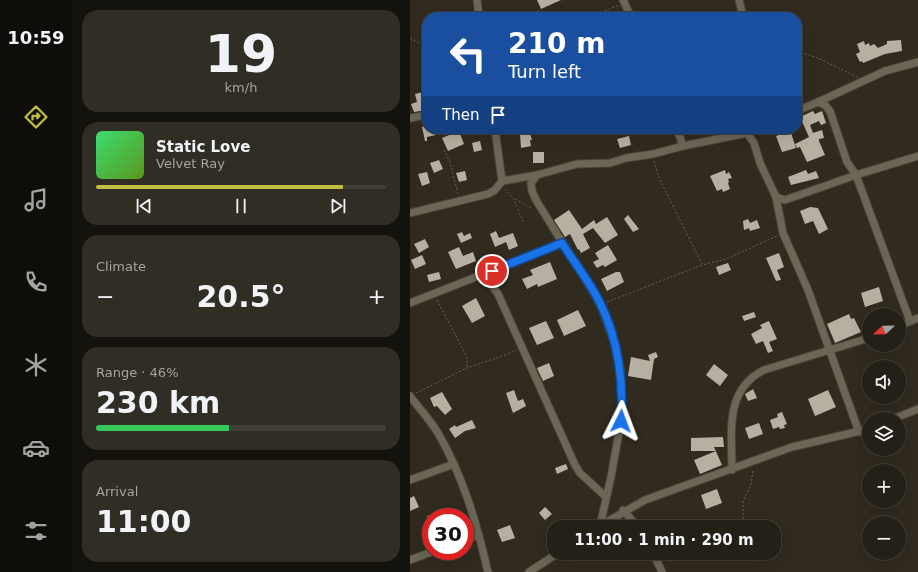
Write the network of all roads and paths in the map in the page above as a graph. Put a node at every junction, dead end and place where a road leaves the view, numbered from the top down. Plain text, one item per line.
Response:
1 (477, 0) edge
2 (739, 0) edge
3 (623, 1) edge
4 (479, 12) edge
5 (600, 12) edge
6 (628, 12) edge
7 (742, 12) edge
8 (410, 38) edge
9 (422, 44) edge
10 (802, 53) edge
11 (918, 62) edge
12 (866, 80) junction
13 (818, 102) junction
14 (802, 109) edge
15 (422, 116) edge
16 (410, 118) edge
17 (496, 134) edge
18 (679, 134) edge
19 (742, 134) edge
20 (748, 134) edge
21 (683, 146) junction
22 (444, 150) dead end
23 (653, 154) junction
24 (918, 156) edge
25 (537, 175) junction
26 (856, 175) junction
27 (501, 183) junction
28 (776, 197) junction
29 (513, 198) junction
30 (460, 201) junction
31 (543, 211) junction
32 (410, 213) edge
33 (523, 221) dead end
34 (783, 232) junction
35 (562, 243) junction
36 (702, 265) junction
37 (479, 276) junction
38 (434, 293) junction
39 (410, 303) edge
40 (601, 305) junction
41 (918, 318) edge
42 (910, 321) junction
43 (906, 323) edge
44 (862, 340) edge
45 (522, 346) junction
46 (831, 349) junction
47 (467, 368) junction
48 (410, 396) edge
49 (918, 408) edge
50 (906, 414) edge
51 (862, 431) edge
52 (859, 432) junction
53 (753, 462) junction
54 (454, 464) junction
55 (732, 470) junction
56 (410, 480) edge
57 (606, 497) junction
58 (624, 510) junction
59 (600, 520) edge
60 (608, 520) edge
61 (632, 520) edge
62 (743, 520) edge
63 (479, 534) junction
64 (474, 536) edge
65 (422, 556) edge
66 (410, 560) edge
67 (547, 560) edge
68 (656, 560) edge
69 (488, 572) edge
70 (529, 572) edge
71 (662, 572) edge

1 - 4 street
2 - 7 street
3 - 5 path
3 - 6 street
8 - 9 path
10 - 12 path
11 - 12 street
12 - 13 street
13 - 14 street
13 - 26 street
15 - 16 street
17 - 27 street
18 - 21 street
19 - 21 street
20 - 28 street
21 - 23 street
22 - 30 path
23 - 25 street
23 - 36 path
24 - 26 street
25 - 27 street
25 - 31 street
26 - 28 street
26 - 42 street
27 - 29 path
27 - 30 street
28 - 34 street
29 - 31 path
29 - 33 path
30 - 32 street
31 - 35 street
34 - 36 path
34 - 46 street
35 - 37 street
35 - 40 street
36 - 40 path
37 - 38 street
37 - 45 street
38 - 39 street
38 - 47 path
40 - 57 street
41 - 42 street
42 - 43 street
44 - 46 street
45 - 47 path
45 - 57 street
46 - 52 street
46 - 55 street
47 - 48 path
48 - 54 street
49 - 50 street
51 - 52 street
52 - 53 street
53 - 55 street
53 - 62 path
54 - 56 street
54 - 63 street
55 - 58 street
57 - 59 street
58 - 60 street
58 - 61 street
63 - 64 street
63 - 69 street
65 - 66 street
67 - 70 street
68 - 71 street

